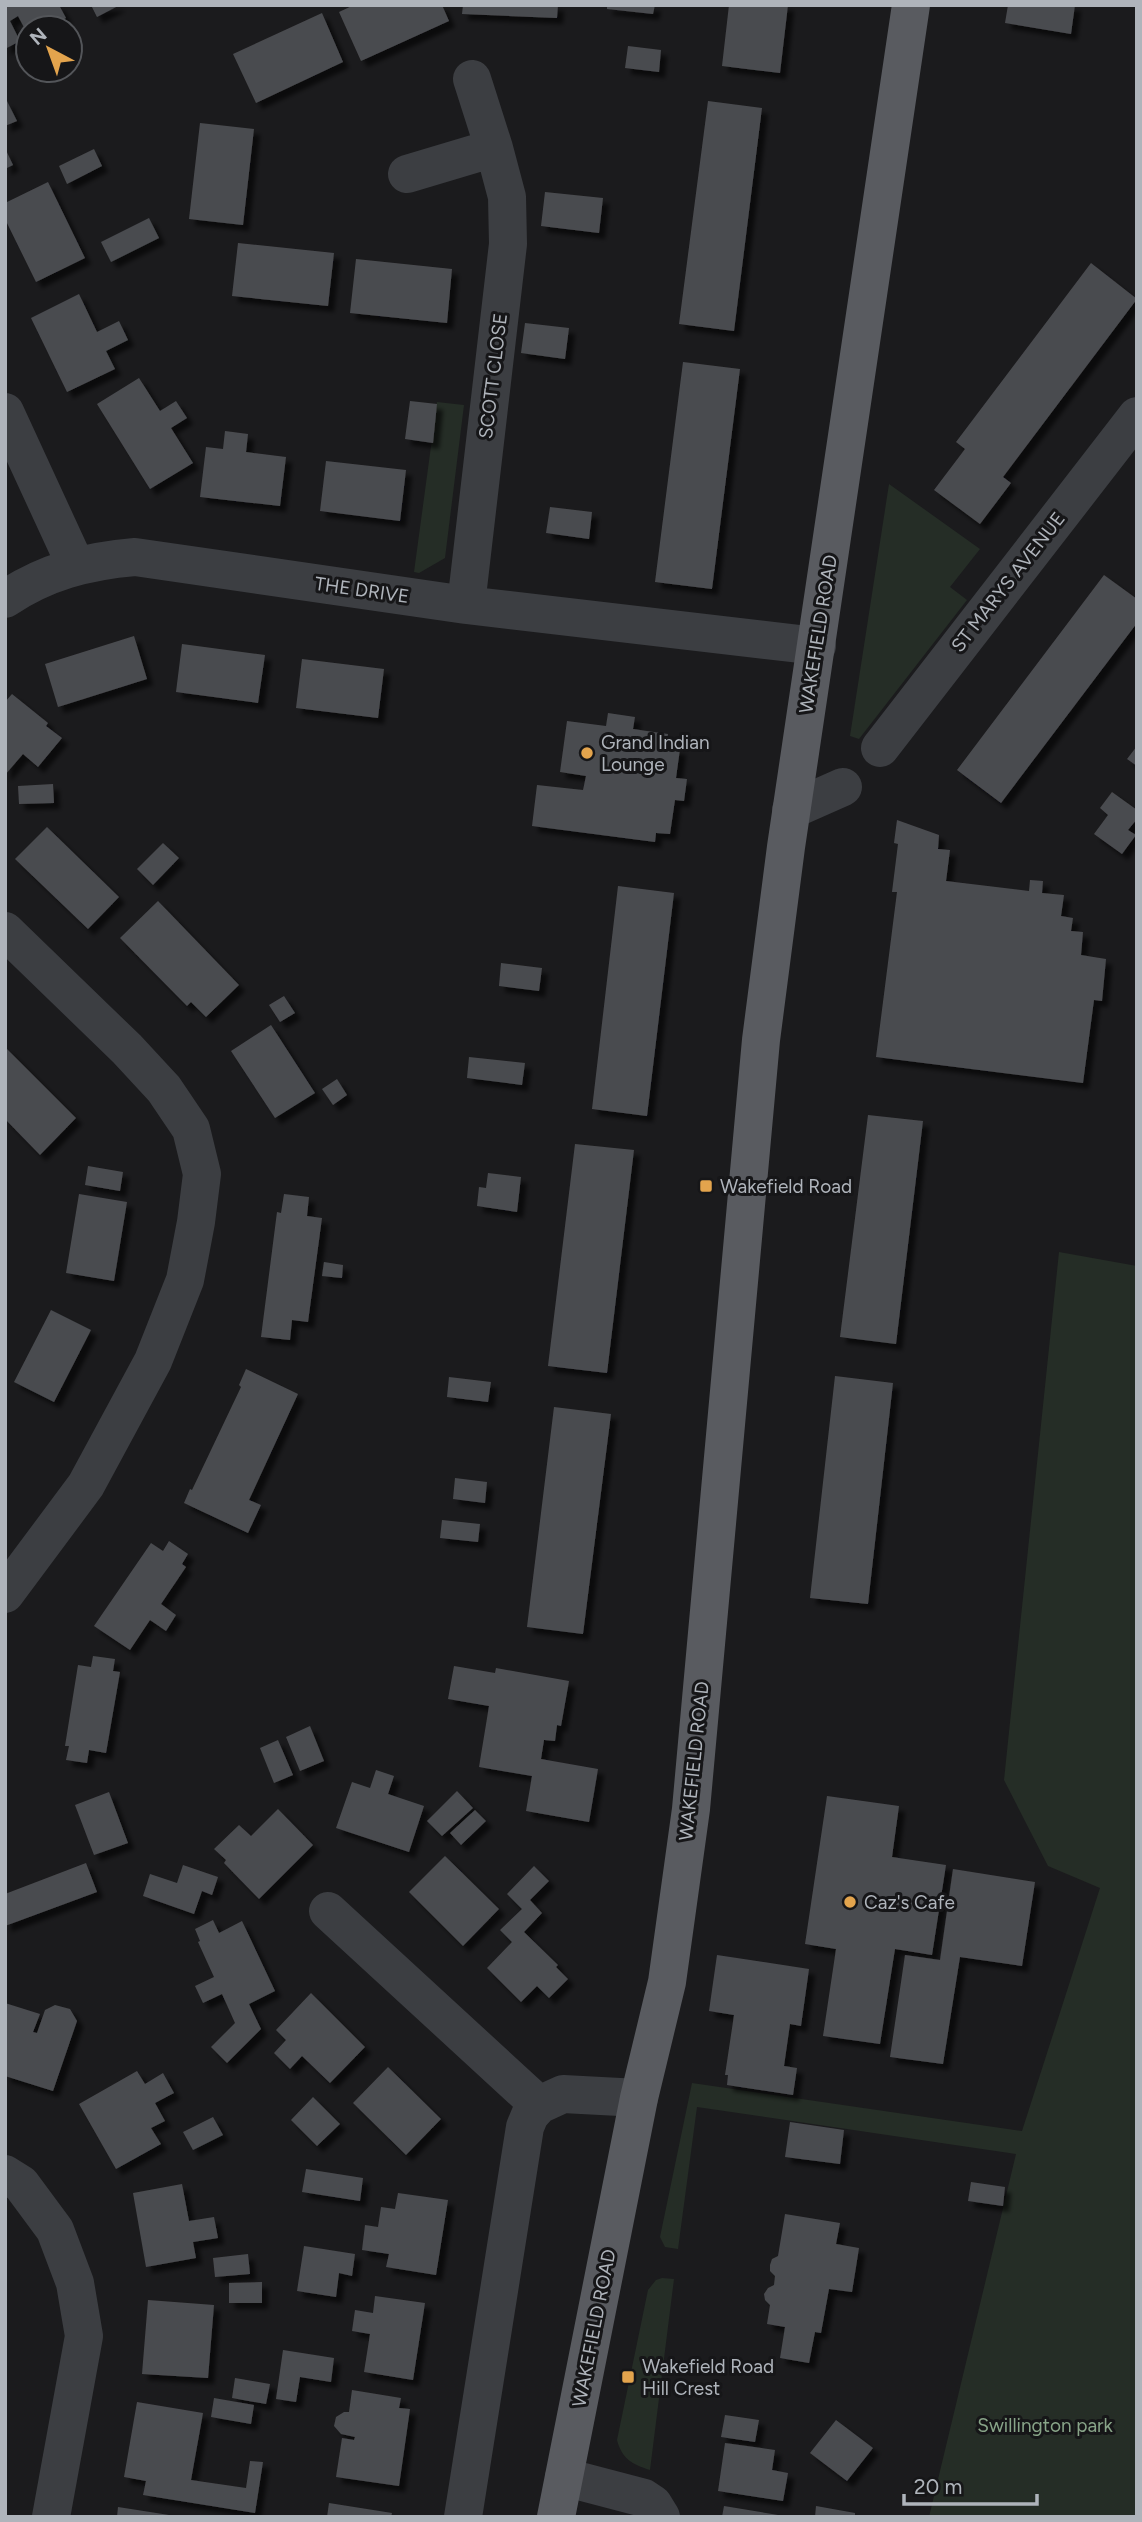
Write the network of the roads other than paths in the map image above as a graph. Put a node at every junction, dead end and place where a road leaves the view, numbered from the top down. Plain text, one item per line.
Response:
1 (911, 5) edge
2 (472, 79) dead end
3 (494, 148) junction
4 (407, 174) dead end
5 (5, 412) edge
6 (1137, 416) edge
7 (76, 566) junction
8 (5, 599) edge
9 (466, 605) junction
10 (817, 646) junction
11 (880, 748) dead end
12 (843, 787) dead end
13 (791, 810) junction
14 (5, 931) edge
15 (5, 1594) edge
16 (328, 1911) dead end
17 (639, 2098) junction
18 (539, 2105) junction
19 (5, 2174) edge
20 (564, 2477) junction
21 (51, 2517) edge
22 (463, 2517) edge
23 (556, 2517) edge
24 (661, 2517) edge

1 - 10 main road, WAKEFIELD ROAD
2 - 3 street, SCOTT CLOSE
3 - 4 street
3 - 9 street, SCOTT CLOSE
5 - 7 street
6 - 11 street, ST MARYS AVENUE
7 - 8 street, THE DRIVE
7 - 9 street, THE DRIVE
9 - 10 street, THE DRIVE
10 - 13 main road, WAKEFIELD ROAD
12 - 13 street
13 - 17 main road, WAKEFIELD ROAD
14 - 15 street
16 - 18 street
17 - 18 street
17 - 20 main road, WAKEFIELD ROAD
18 - 22 street
19 - 21 street
20 - 23 main road, WAKEFIELD ROAD
20 - 24 street

